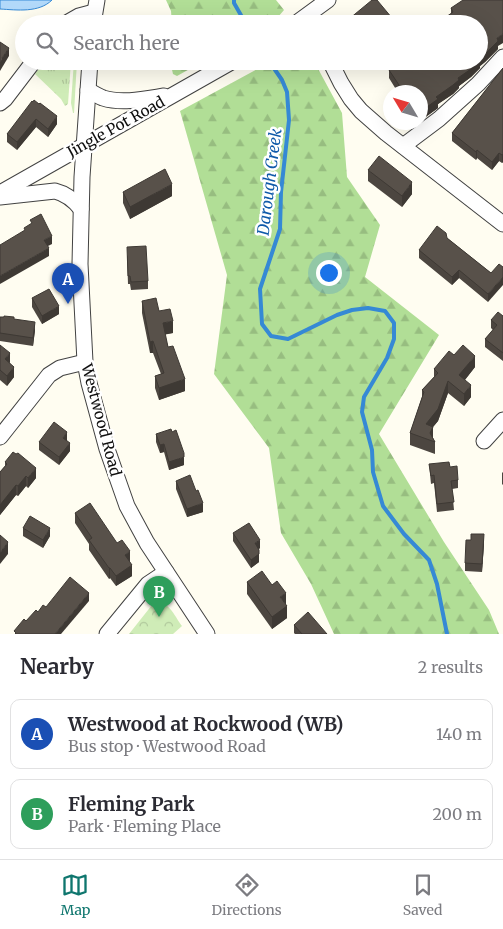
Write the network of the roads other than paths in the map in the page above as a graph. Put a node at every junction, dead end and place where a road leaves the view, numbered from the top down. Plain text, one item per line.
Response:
1 (328, 0) edge
2 (95, 12) edge
3 (82, 15) edge
4 (315, 15) edge
5 (503, 57) edge
6 (27, 70) edge
7 (89, 70) edge
8 (217, 70) edge
9 (334, 70) edge
10 (88, 90) junction
11 (171, 96) junction
12 (0, 103) edge
13 (85, 145) junction
14 (403, 146) junction
15 (0, 193) edge
16 (0, 197) edge
17 (81, 210) junction
18 (503, 224) edge
19 (85, 362) junction
20 (503, 420) edge
21 (0, 436) edge
22 (484, 442) dead end
23 (166, 572) junction
24 (107, 634) edge
25 (207, 634) edge

1 - 4 street
2 - 3 street
5 - 14 street
6 - 12 street
7 - 10 street, Westwood Road
8 - 11 street, Jingle Pot Road
9 - 14 street
10 - 11 street
10 - 13 street, Westwood Road
11 - 13 street, Jingle Pot Road
13 - 15 street, Jingle Pot Road
13 - 17 street, Westwood Road
14 - 18 street
16 - 17 street
17 - 19 street, Westwood Road
19 - 21 street
19 - 23 street, Westwood Road
20 - 22 street
23 - 24 street
23 - 25 street, Westwood Road

